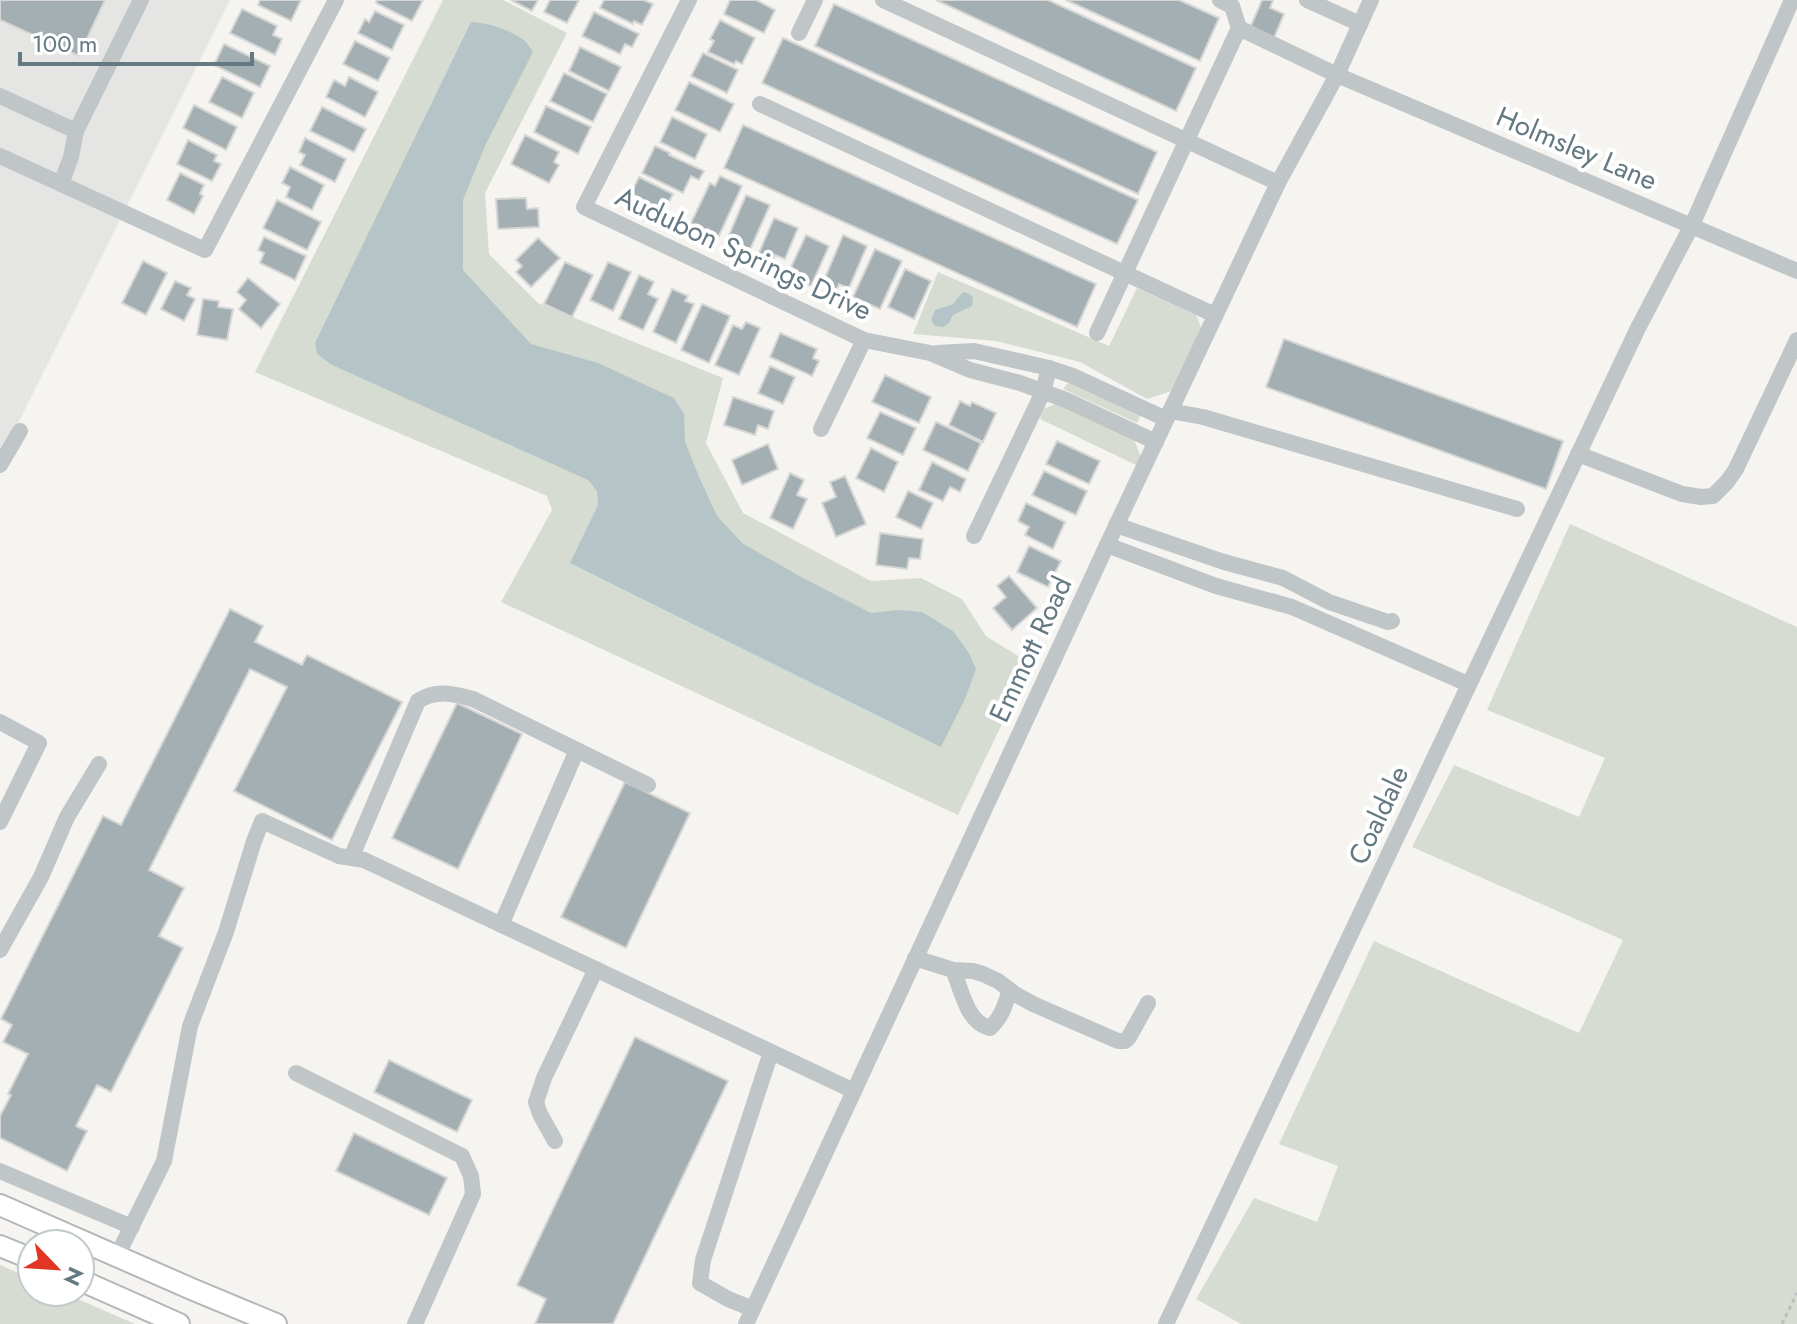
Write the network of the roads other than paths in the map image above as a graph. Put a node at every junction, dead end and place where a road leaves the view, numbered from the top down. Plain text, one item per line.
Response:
1 (141, 0) edge
2 (336, 0) edge
3 (689, 0) edge
4 (815, 0) edge
5 (883, 0) edge
6 (1220, 0) edge
7 (1307, 0) edge
8 (1371, 0) edge
9 (1792, 0) edge
10 (1360, 24) junction
11 (1239, 28) junction
12 (799, 33) dead end
13 (1337, 75) junction
14 (0, 96) edge
15 (760, 104) dead end
16 (76, 131) junction
17 (1187, 141) junction
18 (0, 156) edge
19 (1278, 183) junction
20 (61, 184) junction
21 (1692, 225) junction
22 (1797, 271) edge
23 (1124, 273) junction
24 (1215, 315) junction
25 (1097, 333) dead end
26 (864, 340) junction
27 (1797, 340) edge
28 (930, 353) junction
29 (1049, 368) junction
30 (1043, 392) junction
31 (1168, 415) junction
32 (821, 429) dead end
33 (20, 431) dead end
34 (1156, 442) junction
35 (1578, 454) junction
36 (0, 465) edge
37 (1517, 509) dead end
38 (1116, 525) junction
39 (974, 536) dead end
40 (1107, 545) junction
41 (1392, 621) dead end
42 (1468, 684) junction
43 (0, 722) edge
44 (577, 750) junction
45 (99, 764) dead end
46 (648, 785) dead end
47 (0, 822) edge
48 (351, 858) junction
49 (501, 925) junction
50 (0, 950) edge
51 (915, 958) junction
52 (596, 969) junction
53 (953, 970) junction
54 (1010, 990) junction
55 (1148, 1003) dead end
56 (771, 1052) junction
57 (296, 1073) dead end
58 (854, 1091) junction
59 (555, 1141) dead end
60 (0, 1171) edge
61 (0, 1205) edge
62 (132, 1227) junction
63 (117, 1256) junction
64 (96, 1287) edge
65 (102, 1289) junction
66 (750, 1316) edge
67 (179, 1324) edge
68 (276, 1324) edge
69 (415, 1324) edge
70 (1166, 1324) edge

1 - 16 street
2 - 20 street
3 - 26 street, Audubon Springs Drive
4 - 12 street
5 - 17 street
6 - 11 street
7 - 10 street
8 - 10 street, Emmott Road
9 - 21 street, Coaldale
10 - 13 street, Emmott Road
11 - 13 street, Holmsley Lane
11 - 17 street
13 - 19 street, Emmott Road
13 - 21 street, Holmsley Lane
14 - 16 street
15 - 23 street
16 - 20 street
17 - 19 street
17 - 23 street
18 - 20 street
19 - 24 street, Emmott Road
21 - 22 street, Holmsley Lane
21 - 35 street, Coaldale
23 - 24 street
23 - 25 street
24 - 31 street, Emmott Road
26 - 28 street, Audubon Springs Drive
26 - 32 street
27 - 35 street
28 - 29 street, Audubon Springs Drive
28 - 30 street, Audubon Springs Drive
29 - 30 street
29 - 31 street, Audubon Springs Drive
30 - 34 street, Audubon Springs Drive
30 - 39 street
31 - 34 street, Emmott Road
31 - 37 street, Audubon Springs Drive
33 - 36 street
34 - 38 street, Emmott Road
35 - 42 street, Coaldale
38 - 40 street, Emmott Road
38 - 41 street
40 - 42 street
40 - 51 street, Emmott Road
42 - 70 street, Coaldale
43 - 47 street
44 - 46 street
44 - 48 street
44 - 49 street
45 - 50 street
48 - 49 street
48 - 62 street
49 - 52 street
51 - 53 street
51 - 58 street, Emmott Road
52 - 56 street
52 - 59 street
53 - 54 street
53 - 54 street
54 - 55 street
56 - 58 street
56 - 66 street
57 - 69 street
58 - 66 street, Emmott Road
60 - 62 street
61 - 63 main road
62 - 63 street
63 - 65 main road
63 - 68 main road
64 - 65 main road
65 - 67 main road

